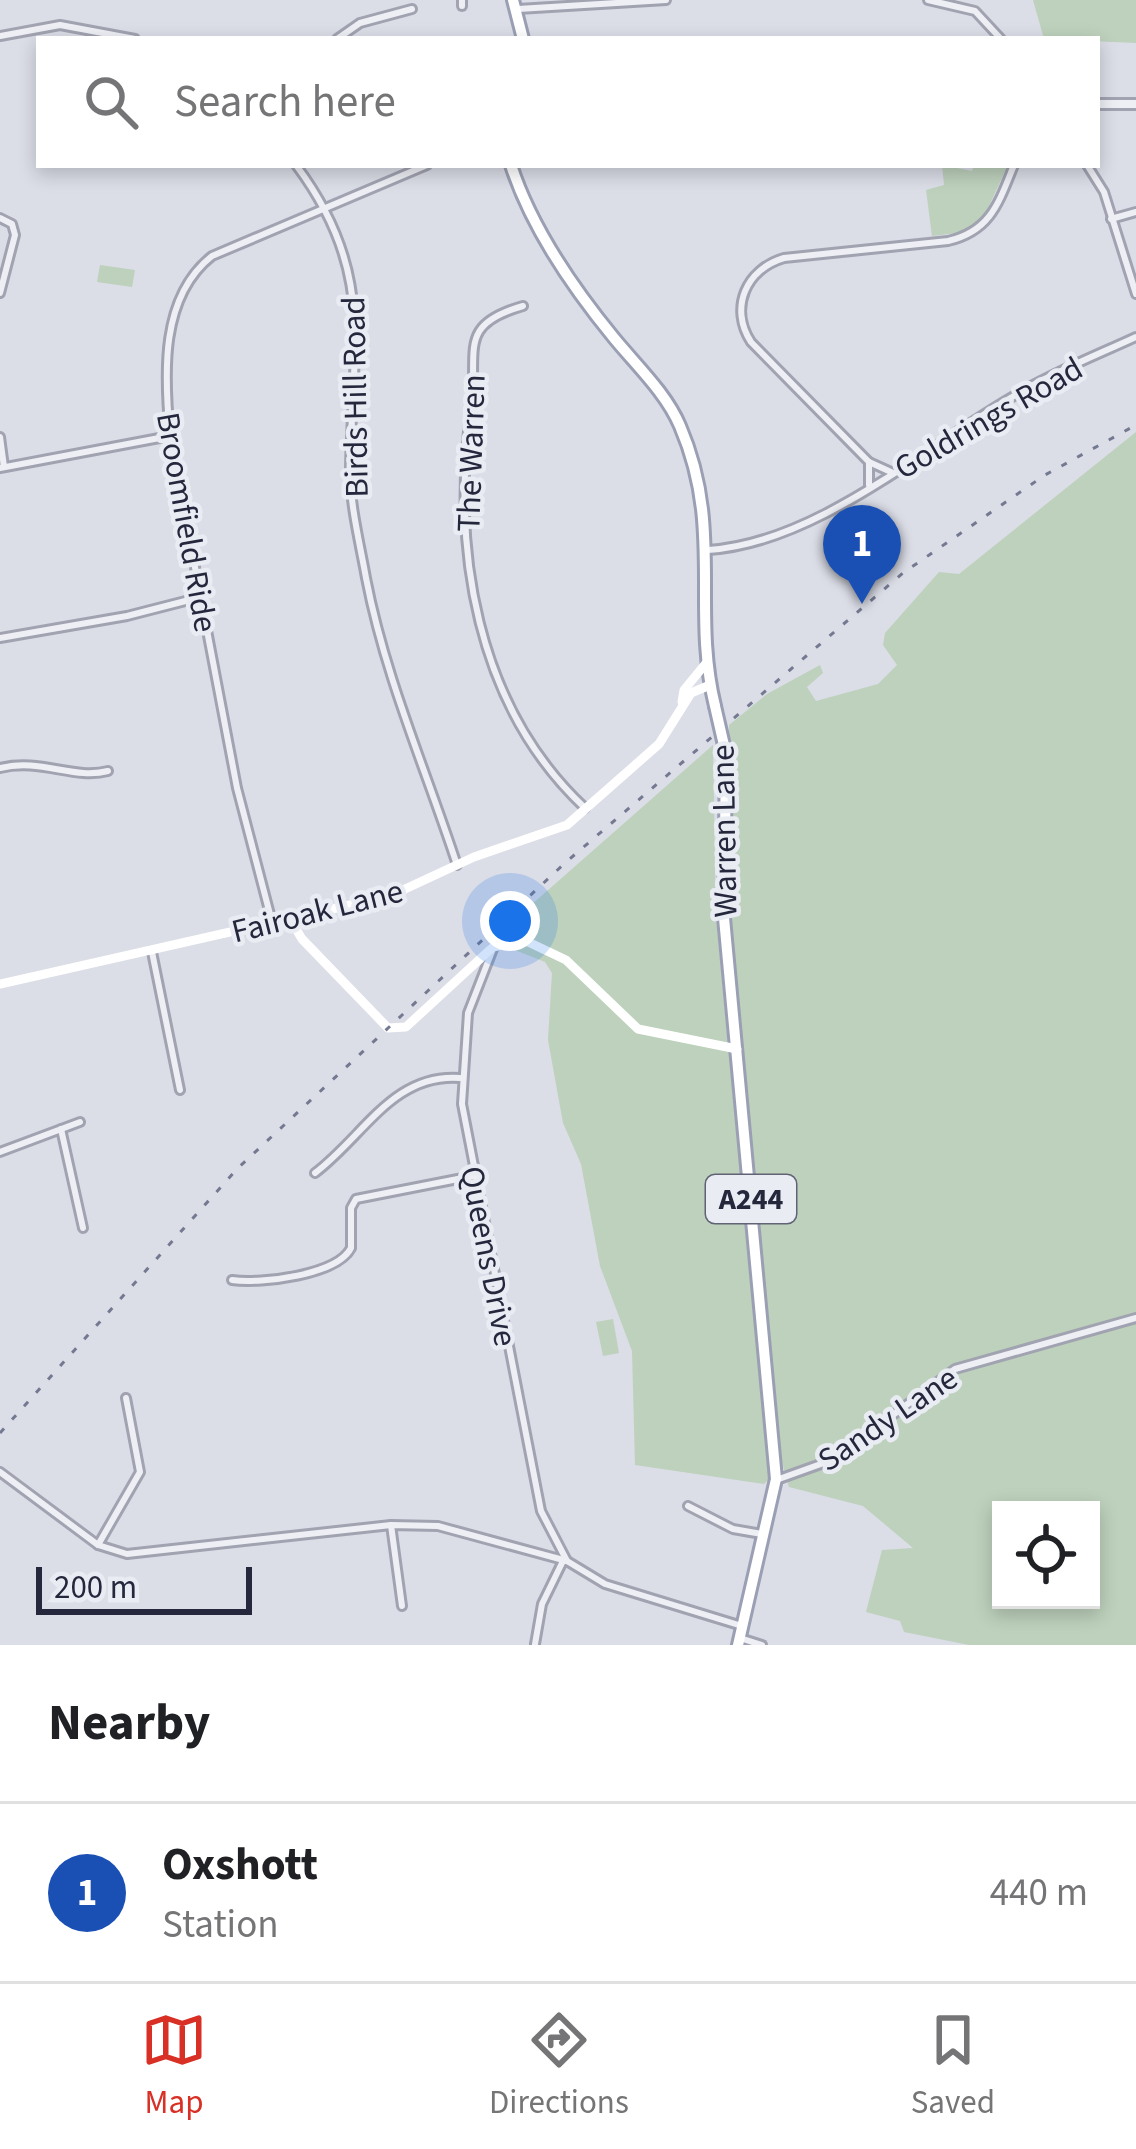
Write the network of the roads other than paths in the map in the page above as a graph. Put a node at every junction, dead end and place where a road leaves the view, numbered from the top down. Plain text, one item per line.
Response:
1 (666, 0) edge
2 (928, 0) edge
3 (516, 5) edge
4 (412, 9) dead end
5 (0, 36) edge
6 (119, 36) edge
7 (342, 36) edge
8 (522, 36) edge
9 (998, 36) edge
10 (1100, 104) edge
11 (1136, 104) edge
12 (298, 168) edge
13 (420, 168) edge
14 (513, 168) edge
15 (1013, 168) edge
16 (1089, 168) edge
17 (328, 206) junction
18 (1136, 212) edge
19 (0, 218) edge
20 (1112, 219) junction
21 (0, 293) edge
22 (1136, 294) edge
23 (523, 306) dead end
24 (1136, 338) edge
25 (170, 436) junction
26 (0, 437) edge
27 (869, 462) junction
28 (2, 468) edge
29 (891, 472) junction
30 (869, 485) junction
31 (708, 550) junction
32 (201, 597) junction
33 (0, 638) edge
34 (708, 659) junction
35 (710, 686) junction
36 (681, 708) junction
37 (0, 768) edge
38 (108, 771) dead end
39 (588, 811) junction
40 (457, 865) junction
41 (290, 919) junction
42 (272, 922) junction
43 (493, 947) junction
44 (152, 948) junction
45 (0, 983) edge
46 (737, 1049) junction
47 (460, 1078) junction
48 (180, 1090) dead end
49 (80, 1122) dead end
50 (61, 1129) junction
51 (0, 1152) edge
52 (315, 1173) dead end
53 (474, 1176) junction
54 (82, 1228) dead end
55 (232, 1280) dead end
56 (1136, 1318) edge
57 (126, 1398) dead end
58 (0, 1472) edge
59 (776, 1479) junction
60 (688, 1506) dead end
61 (391, 1525) junction
62 (765, 1535) junction
63 (98, 1545) junction
64 (565, 1562) junction
65 (402, 1606) dead end
66 (740, 1636) edge
67 (535, 1644) edge
68 (762, 1645) edge

1 - 3 street
2 - 9 street
3 - 8 main road
4 - 7 street
5 - 6 street
10 - 11 street
12 - 17 street, Birds Hill Road
13 - 17 street, Broomfield Ride
14 - 31 main road, Warren Lane / A244
15 - 27 street
16 - 20 street
17 - 25 street, Broomfield Ride
17 - 40 street, Birds Hill Road
18 - 20 street
19 - 21 street
20 - 22 street
23 - 39 street, The Warren
24 - 29 street, Goldrings Road
25 - 28 street
25 - 32 street, Broomfield Ride
26 - 28 street
27 - 29 street
27 - 30 street
29 - 30 street, Goldrings Road
30 - 31 street, Goldrings Road
31 - 34 main road, Warren Lane / A244
32 - 33 street
32 - 42 street, Broomfield Ride
34 - 35 main road, Warren Lane / A244
34 - 36 main road
35 - 36 main road, Fairoak Lane
35 - 46 main road, Warren Lane / A244, bridge
36 - 39 main road, Fairoak Lane
37 - 38 street
39 - 40 main road, Fairoak Lane
40 - 41 main road, Fairoak Lane
41 - 42 main road, Fairoak Lane
41 - 43 main road
42 - 44 main road, Fairoak Lane
43 - 46 main road
43 - 47 street, Queens Drive
44 - 45 main road, Fairoak Lane
44 - 48 street
46 - 59 main road, Warren Lane / A244
47 - 52 street
47 - 53 street, Queens Drive
49 - 50 street
50 - 51 street
50 - 54 street
53 - 55 street
53 - 64 street, Queens Drive
56 - 59 street, Sandy Lane
57 - 63 street
58 - 63 street
59 - 62 main road, A244
60 - 62 street
61 - 63 street
61 - 64 street
61 - 65 street
62 - 66 main road, A244
64 - 66 street
64 - 67 street
66 - 68 street

